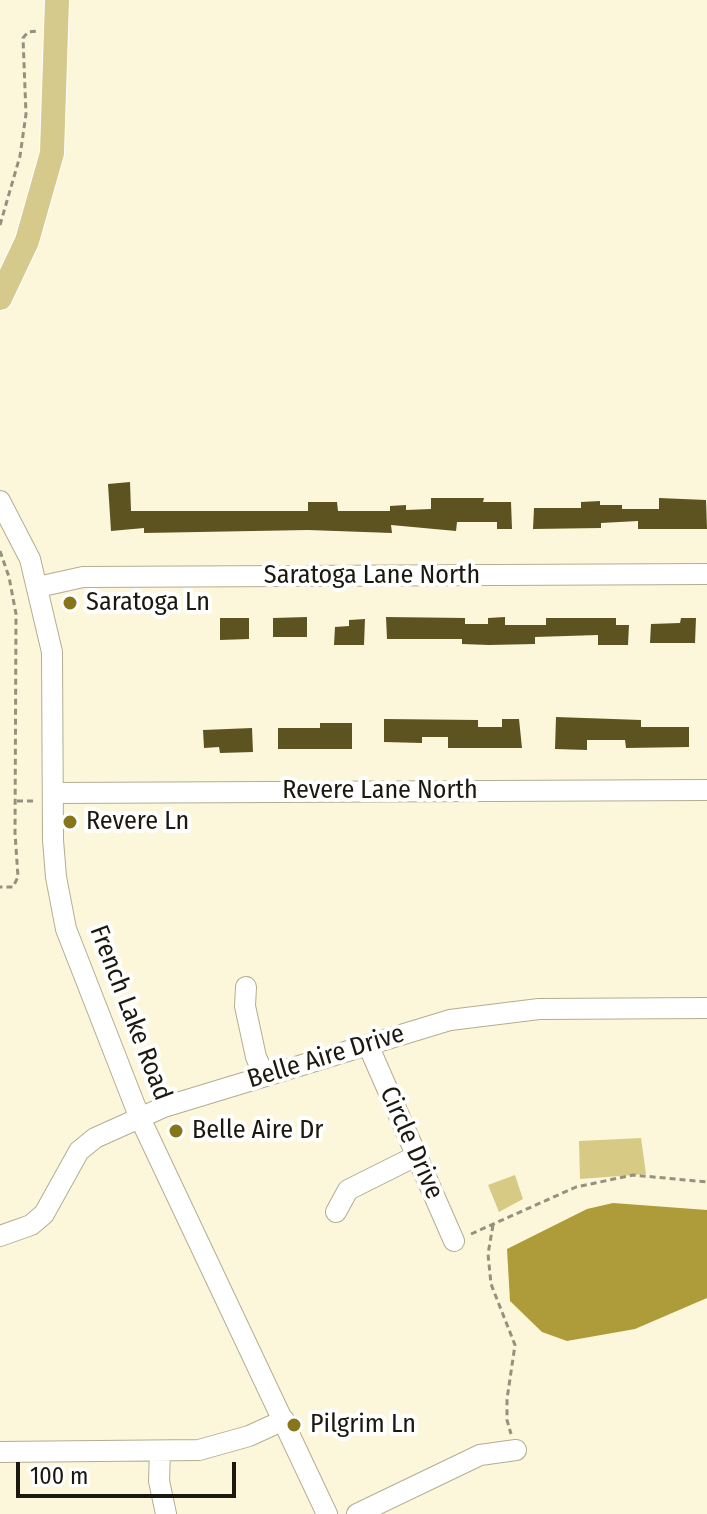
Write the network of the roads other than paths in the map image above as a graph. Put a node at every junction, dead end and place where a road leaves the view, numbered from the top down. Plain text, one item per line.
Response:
1 (57, 0) edge
2 (0, 298) edge
3 (0, 501) edge
4 (707, 574) edge
5 (38, 587) junction
6 (707, 790) edge
7 (54, 793) junction
8 (246, 987) dead end
9 (707, 1008) edge
10 (368, 1045) junction
11 (264, 1075) junction
12 (139, 1116) junction
13 (416, 1156) junction
14 (336, 1212) dead end
15 (0, 1236) edge
16 (454, 1241) road end
17 (284, 1420) junction
18 (516, 1450) road end
19 (160, 1451) junction
20 (0, 1452) edge
21 (166, 1514) edge
22 (327, 1514) edge
23 (357, 1514) edge

1 - 2 main road
3 - 5 street, French Lake Road
4 - 5 street, Saratoga Lane North
5 - 7 street, French Lake Road
6 - 7 street, Revere Lane North
7 - 12 street, French Lake Road
8 - 11 street
9 - 10 street, Belle Aire Drive
10 - 11 street, Belle Aire Drive
10 - 13 street, Circle Drive
11 - 12 street, Belle Aire Drive
12 - 15 street, Belle Aire Drive
12 - 17 street, French Lake Road
13 - 14 street
13 - 16 street, Circle Drive
17 - 19 street
17 - 22 street, French Lake Road
18 - 23 street
19 - 20 street
19 - 21 street

